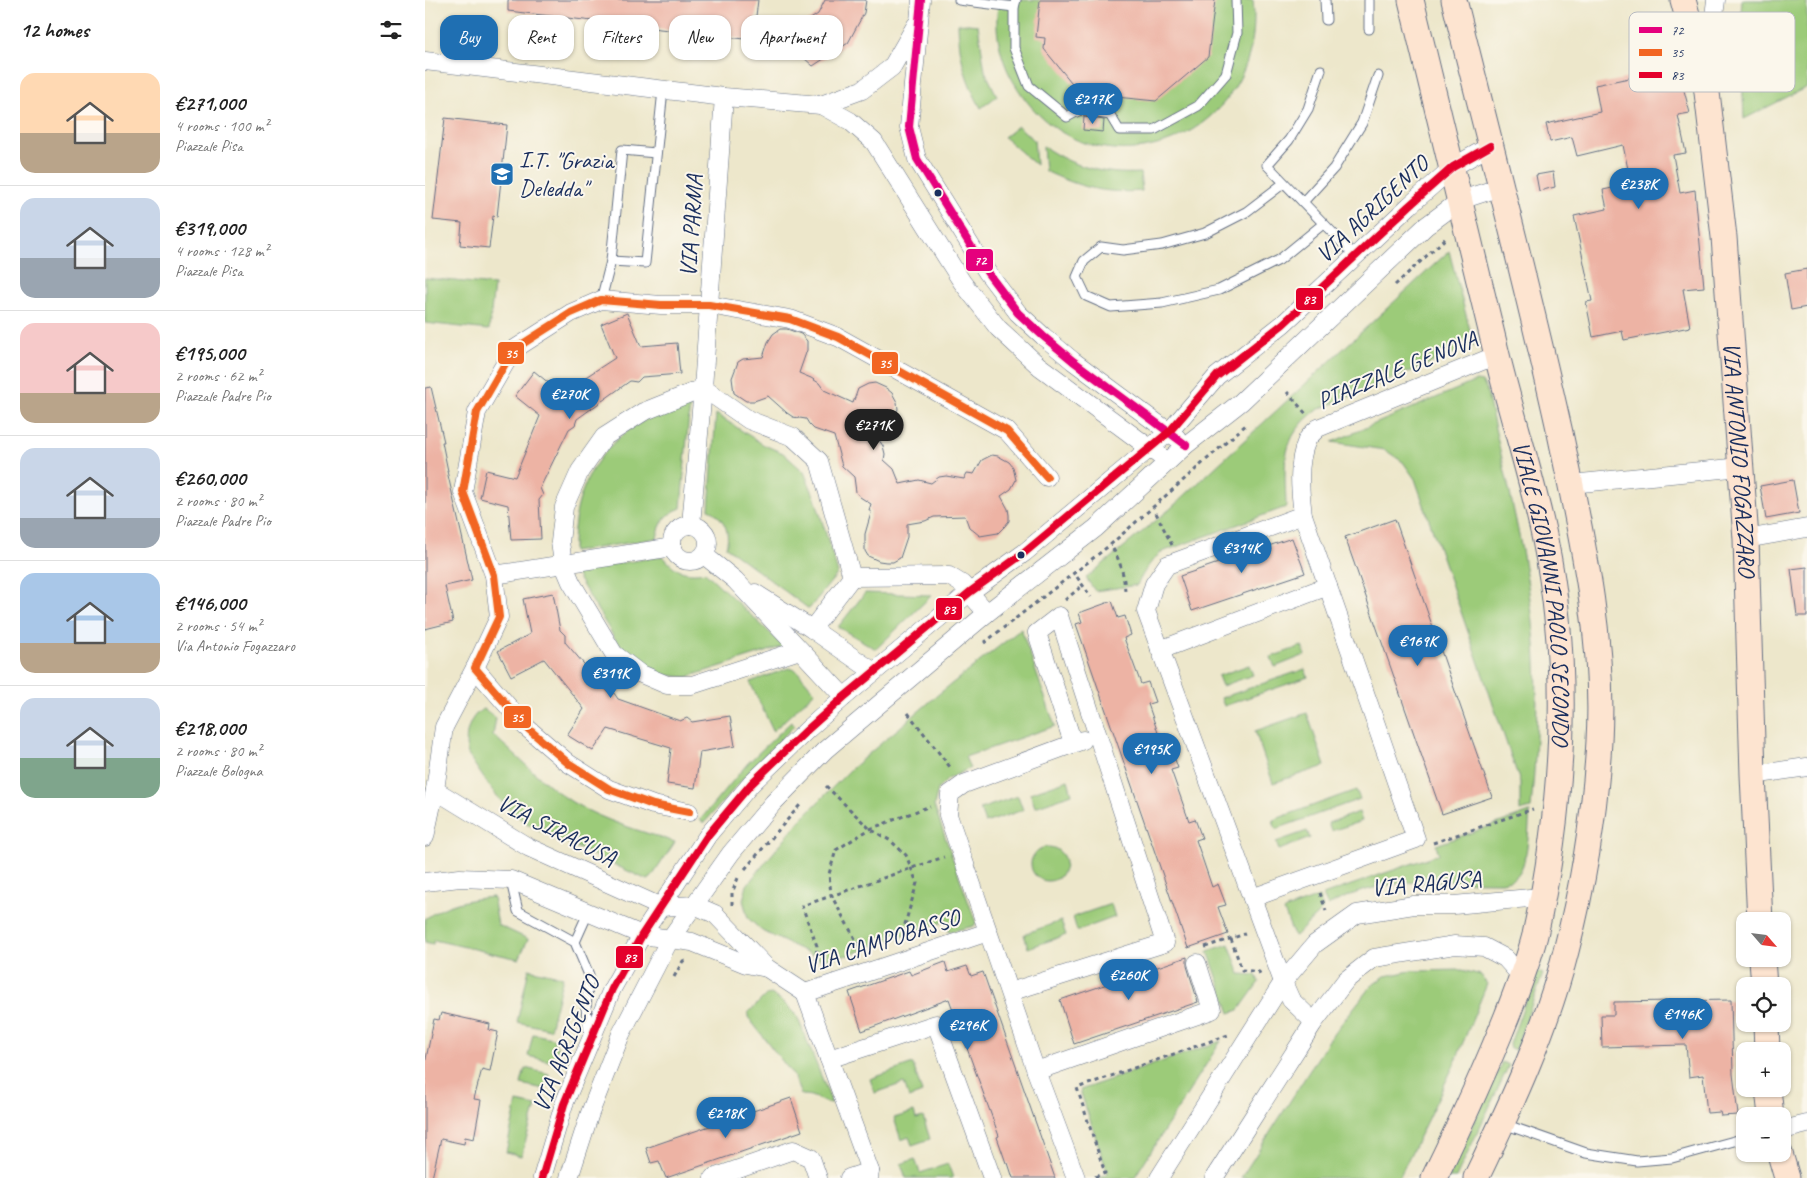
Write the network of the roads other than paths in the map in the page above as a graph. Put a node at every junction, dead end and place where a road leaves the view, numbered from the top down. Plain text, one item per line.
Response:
1 (921, 0) edge
2 (959, 0) edge
3 (1236, 0) edge
4 (1325, 0) edge
5 (1369, 0) edge
6 (1411, 0) edge
7 (1454, 0) edge
8 (1015, 3) edge
9 (918, 20) junction
10 (1325, 20) dead end
11 (1369, 29) dead end
12 (425, 61) edge
13 (1321, 70) dead end
14 (1378, 76) dead end
15 (663, 90) junction
16 (1707, 92) edge
17 (724, 97) junction
18 (821, 105) junction
19 (1490, 146) junction
20 (656, 153) junction
21 (1453, 167) junction
22 (1284, 182) junction
23 (1501, 187) junction
24 (1461, 200) junction
25 (1303, 202) junction
26 (1323, 224) junction
27 (1356, 257) junction
28 (611, 261) junction
29 (601, 300) junction
30 (709, 305) junction
31 (1497, 355) junction
32 (703, 388) junction
33 (1169, 432) junction
34 (1186, 445) junction
35 (1151, 448) junction
36 (1167, 462) junction
37 (1741, 467) junction
38 (1047, 477) dead end
39 (1571, 484) junction
40 (1303, 515) junction
41 (691, 525) junction
42 (1807, 528) edge
43 (1746, 539) junction
44 (673, 547) junction
45 (704, 555) junction
46 (563, 563) junction
47 (494, 575) junction
48 (852, 577) junction
49 (735, 580) junction
50 (1328, 586) junction
51 (970, 592) junction
52 (987, 613) junction
53 (812, 629) junction
54 (800, 650) junction
55 (1160, 650) junction
56 (475, 668) junction
57 (874, 672) junction
58 (844, 697) junction
59 (1097, 736) junction
60 (1073, 743) junction
61 (1807, 767) edge
62 (1753, 775) junction
63 (435, 790) junction
64 (689, 812) dead end
65 (425, 837) edge
66 (511, 880) junction
67 (425, 882) edge
68 (1541, 897) junction
69 (1252, 898) junction
70 (694, 905) junction
71 (661, 907) junction
72 (1760, 912) edge
73 (588, 913) junction
74 (988, 932) junction
75 (642, 935) junction
76 (670, 939) junction
77 (575, 942) junction
78 (1197, 963) dead end
79 (767, 968) junction
80 (1522, 978) junction
81 (1283, 982) junction
82 (1010, 992) junction
83 (805, 993) junction
84 (1314, 1022) junction
85 (590, 1042) junction
86 (829, 1059) junction
87 (1036, 1071) junction
88 (1806, 1122) edge
89 (1502, 1123) junction
90 (1791, 1127) edge
91 (1736, 1140) edge
92 (1782, 1162) edge
93 (870, 1175) edge
94 (542, 1178) edge
95 (569, 1178) edge
96 (713, 1178) edge
97 (818, 1178) edge
98 (849, 1178) edge
99 (992, 1178) edge
100 (1076, 1178) edge
101 (1159, 1178) edge
102 (1214, 1178) edge
103 (1434, 1178) edge
104 (1476, 1178) edge
105 (1787, 1178) edge

1 - 9 street
2 - 8 lane
3 - 8 lane
4 - 10 lane
5 - 11 lane
6 - 21 main road, VIALE GIOVANNI PAOLO SECONDO
7 - 19 main road, VIALE GIOVANNI PAOLO SECONDO
9 - 18 street
9 - 33 street
12 - 15 street
13 - 22 lane
14 - 25 lane
15 - 17 street
15 - 20 lane
16 - 37 main road, VIA ANTONIO FOGAZZARO
17 - 18 street
17 - 30 street, VIA PARMA
18 - 35 street
19 - 21 street, VIA AGRIGENTO
19 - 23 main road, VIALE GIOVANNI PAOLO SECONDO
20 - 28 lane
20 - 28 lane
21 - 24 main road, VIALE GIOVANNI PAOLO SECONDO
21 - 27 street, VIA AGRIGENTO
22 - 25 lane
22 - 26 lane
23 - 24 street, VIA AGRIGENTO
23 - 39 main road, VIALE GIOVANNI PAOLO SECONDO
24 - 31 main road, VIALE GIOVANNI PAOLO SECONDO
24 - 34 street, VIA AGRIGENTO
25 - 26 lane
26 - 27 lane
27 - 33 street, VIA AGRIGENTO
28 - 29 lane
29 - 30 street
29 - 47 street
30 - 32 street, VIA PARMA
30 - 38 street
31 - 40 street, PIAZZALE GENOVA
31 - 68 main road, VIALE GIOVANNI PAOLO SECONDO
32 - 41 street, VIA PARMA
32 - 46 street
32 - 48 street
33 - 34 street
33 - 35 street, VIA AGRIGENTO
34 - 36 street, VIA AGRIGENTO
35 - 36 street
35 - 51 street, VIA AGRIGENTO
36 - 52 street, VIA AGRIGENTO
37 - 39 street
37 - 43 main road, VIA ANTONIO FOGAZZARO
39 - 89 main road, VIALE GIOVANNI PAOLO SECONDO
40 - 50 street, PIAZZALE GENOVA
40 - 55 street
41 - 44 street
41 - 45 street
42 - 43 street
43 - 62 main road, VIA ANTONIO FOGAZZARO
44 - 45 street
44 - 46 street
45 - 49 street
46 - 47 street
46 - 54 street
47 - 56 street
48 - 51 street
48 - 53 street
49 - 53 street
49 - 54 street
50 - 55 street
50 - 69 street, PIAZZALE GENOVA
51 - 52 street
51 - 57 street, VIA AGRIGENTO
52 - 70 street, VIA AGRIGENTO
53 - 57 street
54 - 58 street
55 - 69 street
56 - 63 street
56 - 64 street
57 - 58 street, VIA AGRIGENTO
58 - 71 street, VIA AGRIGENTO
59 - 60 street
59 - 60 street
59 - 82 street
60 - 74 street
61 - 62 street
62 - 72 main road, VIA ANTONIO FOGAZZARO
63 - 65 street
63 - 71 street, VIA SIRACUSA
66 - 67 street
66 - 73 street
66 - 77 lane
68 - 80 main road, VIALE GIOVANNI PAOLO SECONDO
68 - 81 street, VIA RAGUSA
69 - 81 street
70 - 71 street
70 - 76 street, VIA AGRIGENTO
70 - 79 street, VIA CAMPOBASSO
71 - 75 street, VIA AGRIGENTO
73 - 75 street
73 - 77 lane
74 - 82 street
74 - 83 street, VIA CAMPOBASSO
75 - 76 street
75 - 85 street, VIA AGRIGENTO
76 - 79 street, VIA CAMPOBASSO
76 - 95 street, VIA AGRIGENTO
77 - 85 lane
78 - 87 street
79 - 83 street, VIA CAMPOBASSO
80 - 84 street
80 - 103 main road, VIALE GIOVANNI PAOLO SECONDO
81 - 84 street
81 - 101 street, VIA RAGUSA
82 - 87 street
83 - 86 street
84 - 102 street
85 - 94 street, VIA AGRIGENTO
86 - 93 street
86 - 99 street
87 - 100 street
88 - 90 street
89 - 91 lane
89 - 104 main road, VIALE GIOVANNI PAOLO SECONDO
92 - 105 main road
93 - 98 street
96 - 97 street

